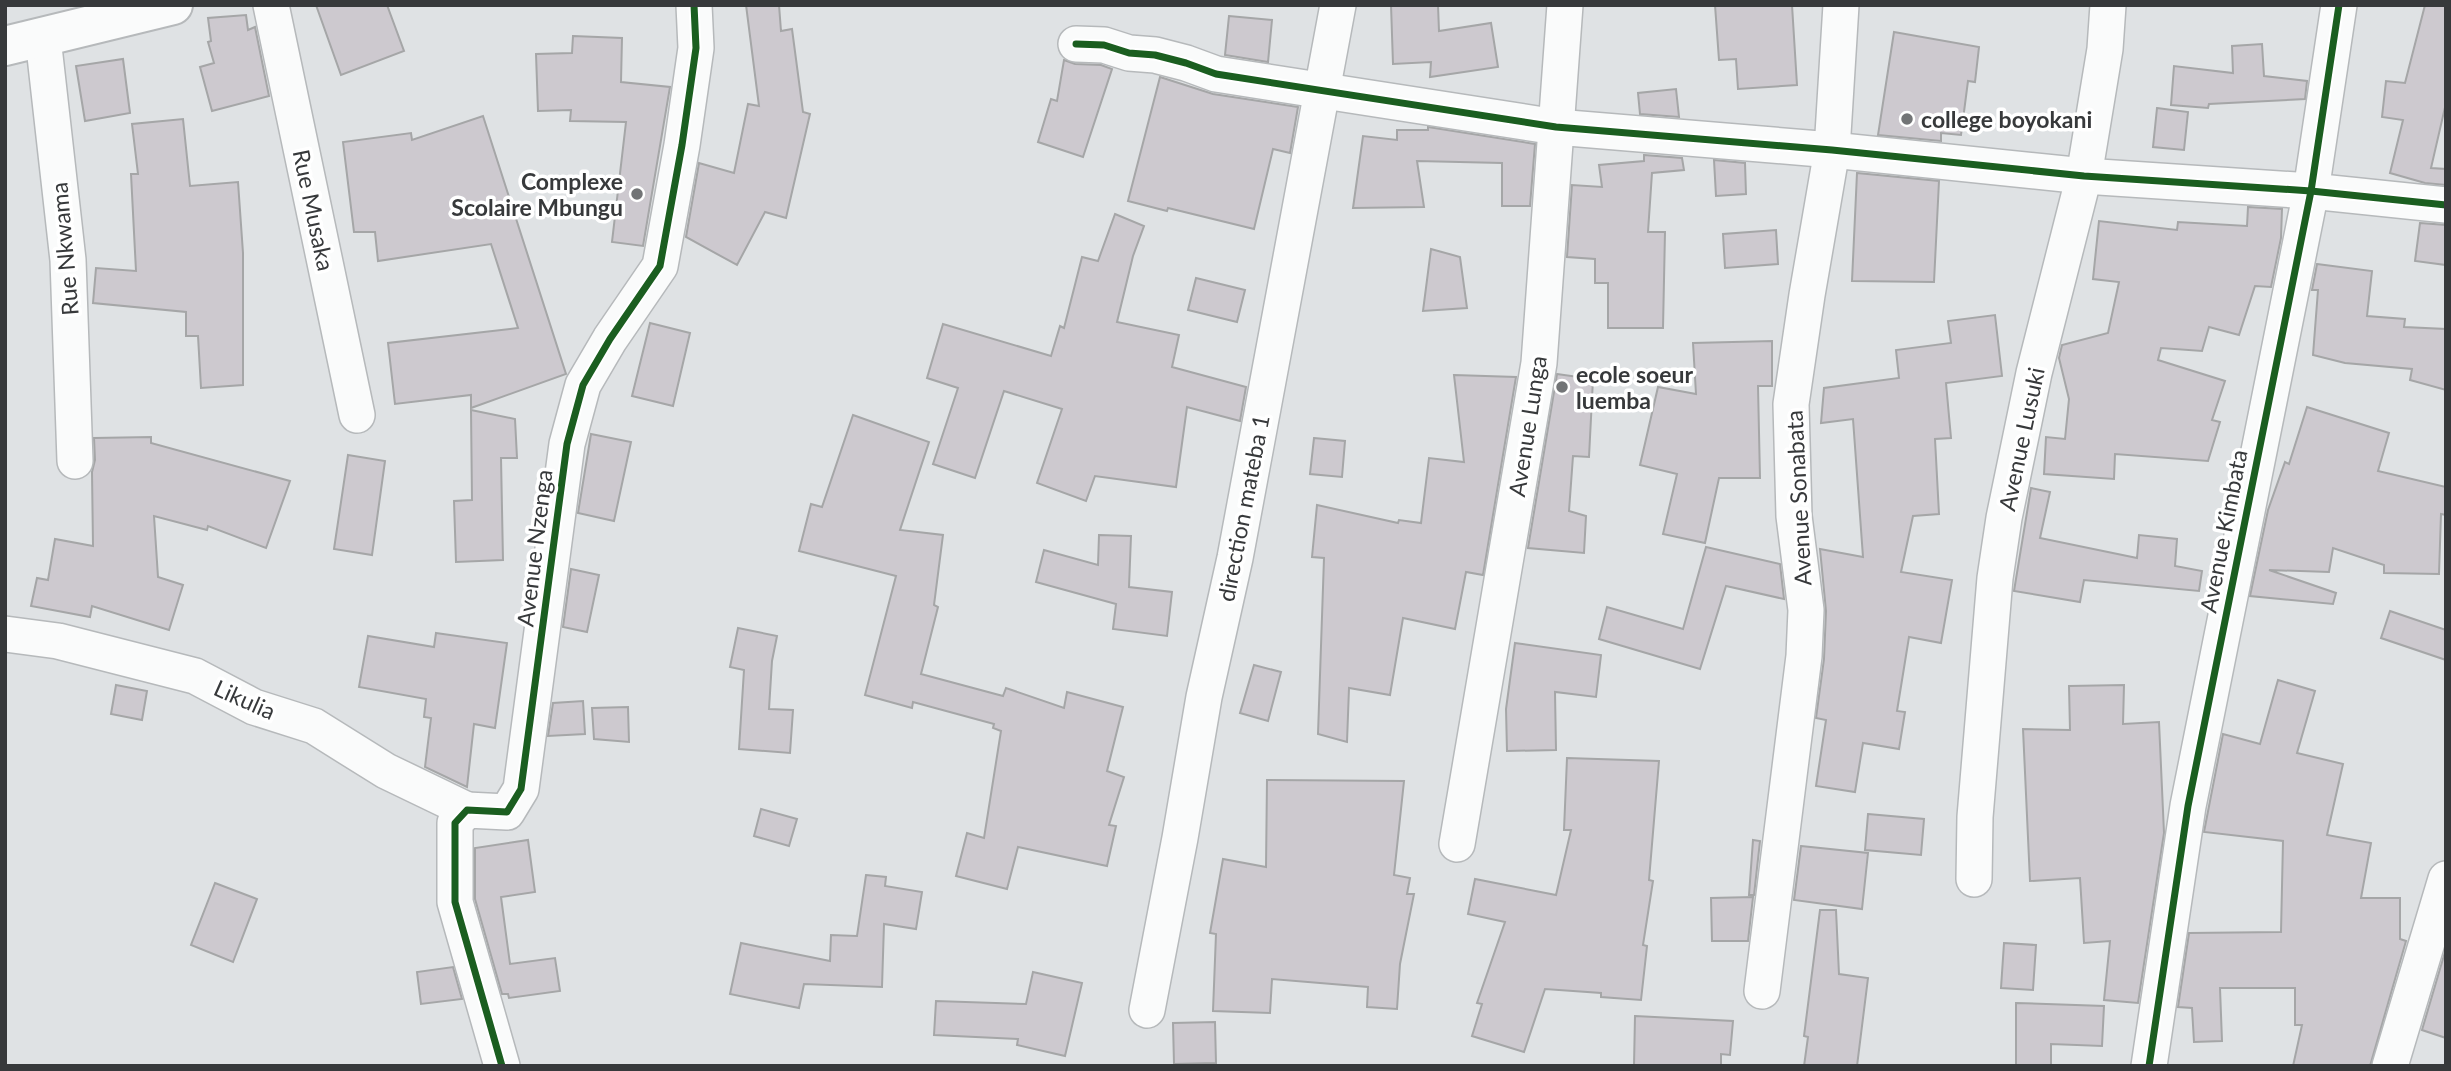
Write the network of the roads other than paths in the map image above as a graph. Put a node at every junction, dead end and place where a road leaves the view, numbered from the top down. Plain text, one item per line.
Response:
1 (173, 5) edge
2 (271, 5) edge
3 (694, 5) edge
4 (1338, 5) edge
5 (1564, 5) edge
6 (1841, 5) edge
7 (2108, 5) edge
8 (2339, 5) edge
9 (43, 38) junction
10 (1076, 44) dead end
11 (5, 46) edge
12 (1322, 89) junction
13 (1556, 127) junction
14 (1832, 150) junction
15 (2084, 176) junction
16 (2311, 191) junction
17 (2446, 205) edge
18 (356, 415) dead end
19 (75, 461) dead end
20 (5, 634) edge
21 (467, 810) junction
22 (1457, 844) dead end
23 (1974, 879) dead end
24 (2446, 879) edge
25 (1762, 992) dead end
26 (1147, 1010) dead end
27 (502, 1066) edge
28 (2149, 1066) edge
29 (2390, 1066) edge

1 - 9 street
2 - 18 street, Rue Musaka
3 - 21 street, Avenue Nzenga
4 - 12 street, direction mateba 1
5 - 13 street, Avenue Lunga
6 - 14 street, Avenue Sonabata
7 - 15 street, Avenue Lusuki
8 - 16 street, Avenue Kimbata
9 - 11 street
9 - 19 street, Rue Nkwama
10 - 12 street
12 - 13 street
12 - 26 street, direction mateba 1
13 - 14 street
13 - 22 street, Avenue Lunga
14 - 15 street
14 - 25 street, Avenue Sonabata
15 - 16 street
15 - 23 street, Avenue Lusuki
16 - 17 street
16 - 28 street, Avenue Kimbata
20 - 21 street, Likulia
21 - 27 street
24 - 29 street

